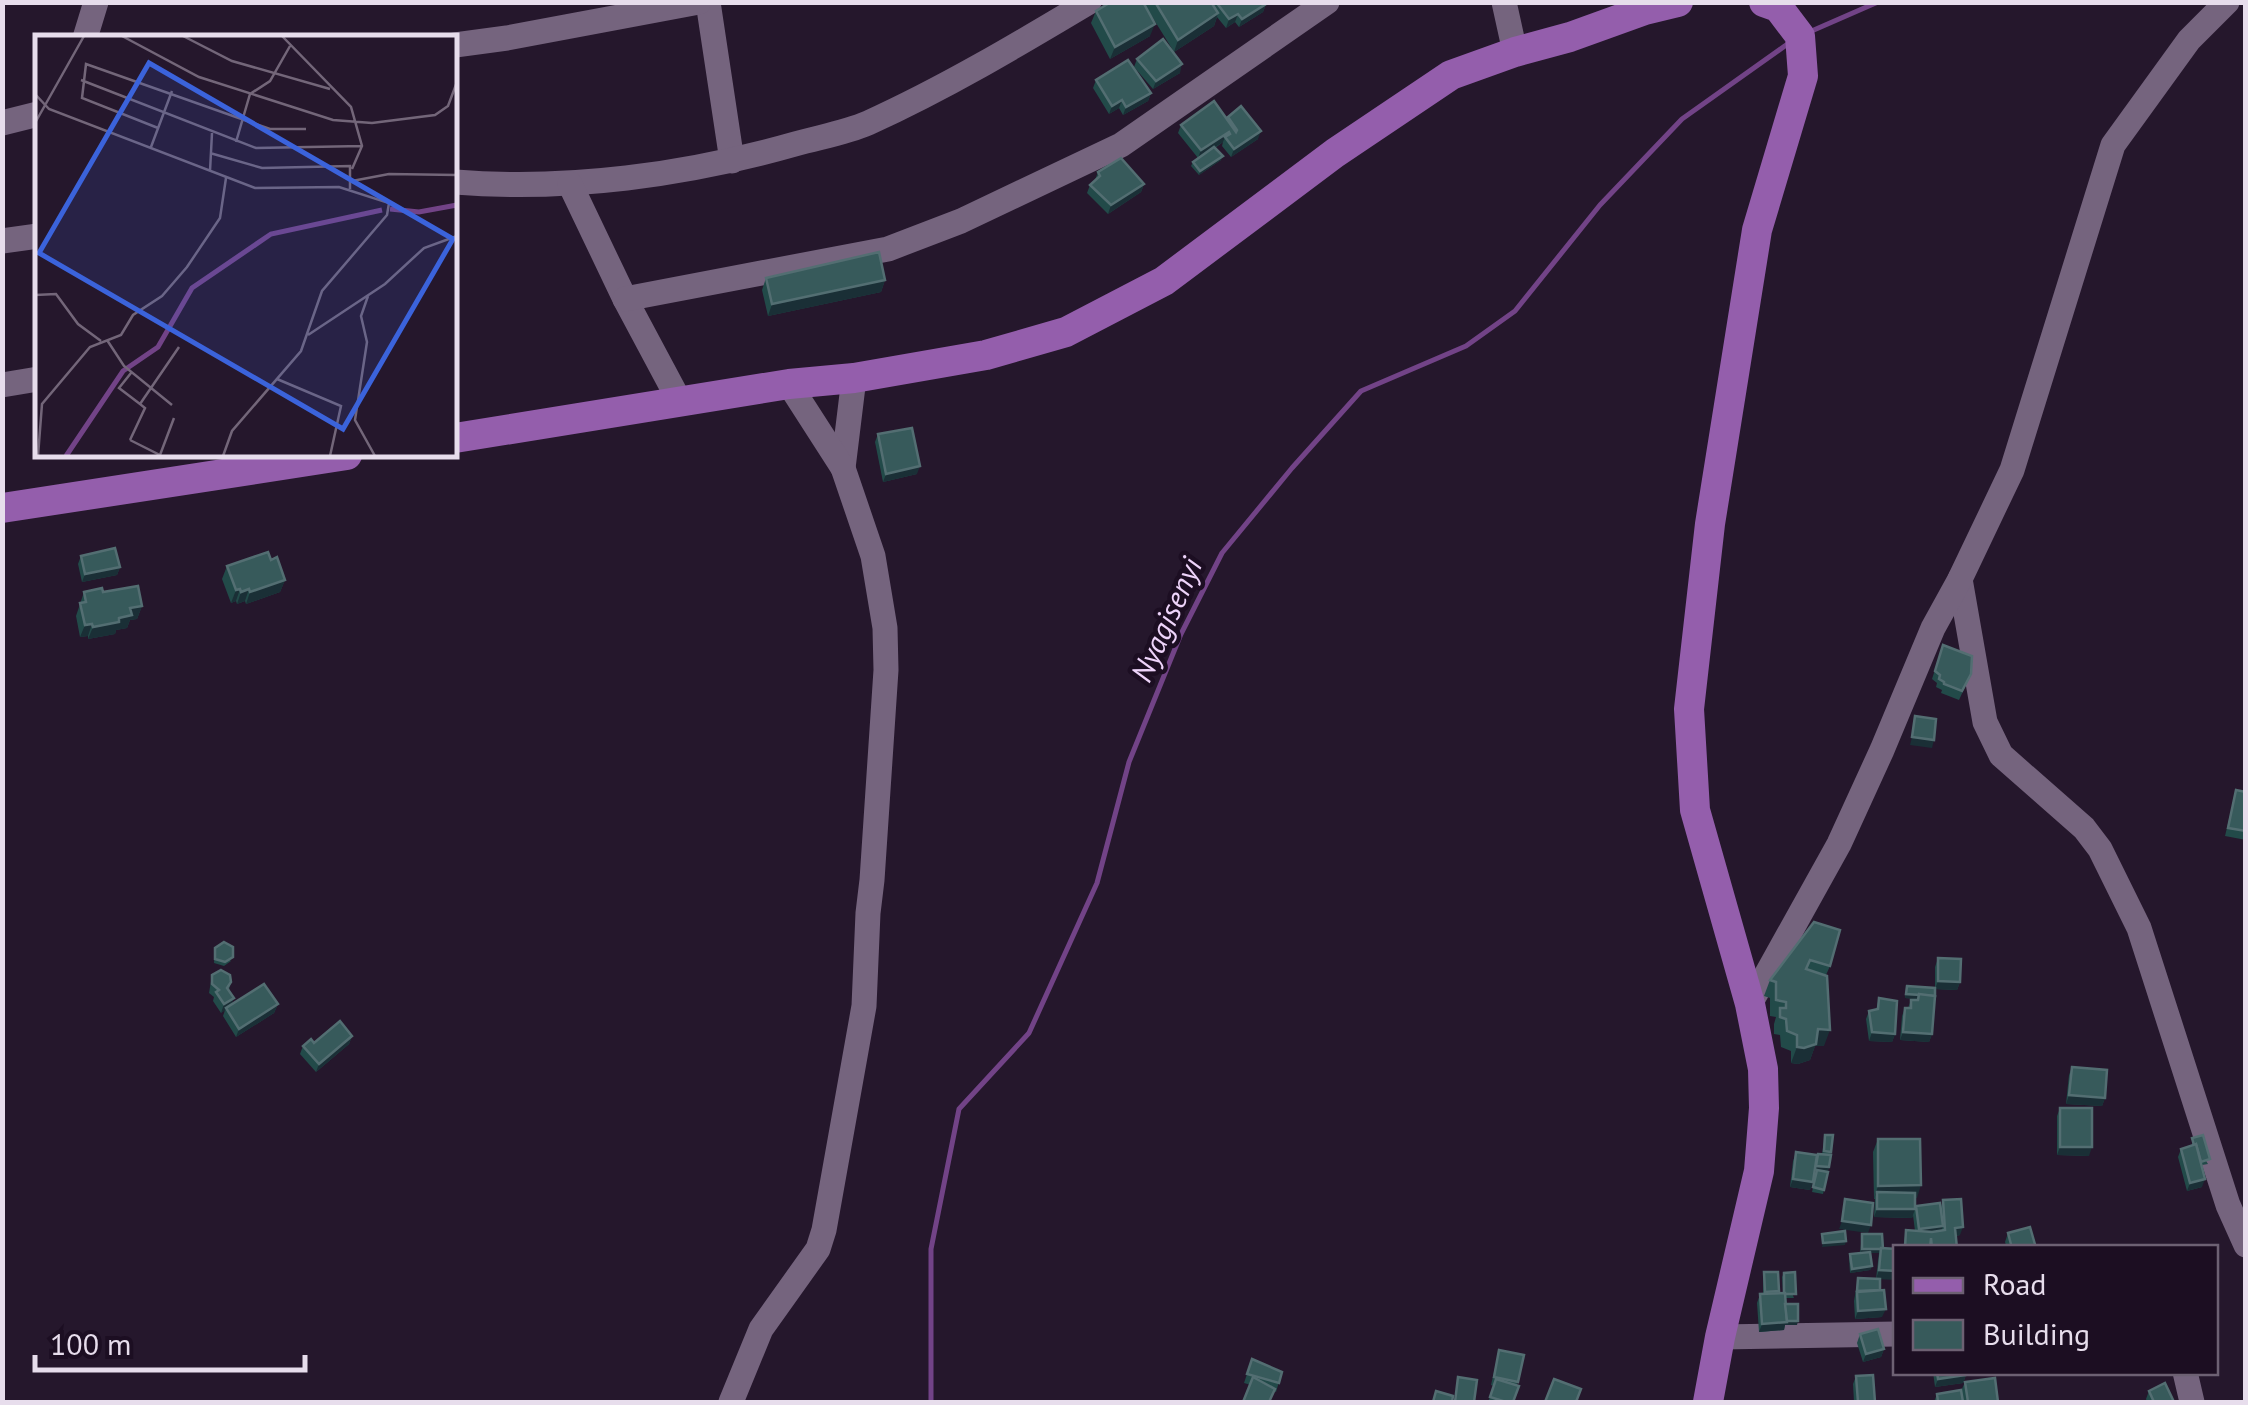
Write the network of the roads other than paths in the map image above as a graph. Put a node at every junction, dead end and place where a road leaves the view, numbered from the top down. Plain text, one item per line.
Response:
1 (96, 2) edge
2 (699, 2) edge
3 (708, 2) edge
4 (1090, 2) edge
5 (1327, 2) edge
6 (1678, 2) edge
7 (1764, 2) edge
8 (2226, 2) edge
9 (1505, 3) edge
10 (87, 35) edge
11 (458, 46) edge
12 (1515, 52) junction
13 (35, 115) edge
14 (2, 123) edge
15 (732, 161) junction
16 (458, 182) edge
17 (570, 184) junction
18 (35, 236) edge
19 (2, 241) edge
20 (625, 299) junction
21 (854, 378) junction
22 (35, 379) edge
23 (2, 384) edge
24 (789, 384) junction
25 (680, 402) junction
26 (458, 438) edge
27 (312, 458) edge
28 (276, 461) edge
29 (843, 468) junction
30 (2, 508) edge
31 (1960, 579) junction
32 (1750, 1004) junction
33 (2246, 1245) edge
34 (1893, 1334) edge
35 (1720, 1338) junction
36 (2185, 1375) edge
37 (731, 1402) edge
38 (1708, 1402) edge
39 (2192, 1402) edge

1 - 10 street
2 - 11 street
3 - 15 street
4 - 15 street
5 - 20 street
6 - 12 main road
7 - 32 main road
8 - 31 street
9 - 12 street
12 - 21 main road
13 - 14 street
15 - 17 street
16 - 17 street
17 - 20 street
18 - 19 street
20 - 25 street
21 - 24 main road
21 - 29 street
22 - 23 street
24 - 25 main road
24 - 29 street
25 - 26 main road
27 - 28 main road
28 - 30 main road
29 - 37 street
31 - 32 street
31 - 33 street
32 - 35 main road
34 - 35 street
35 - 38 main road
36 - 39 street

